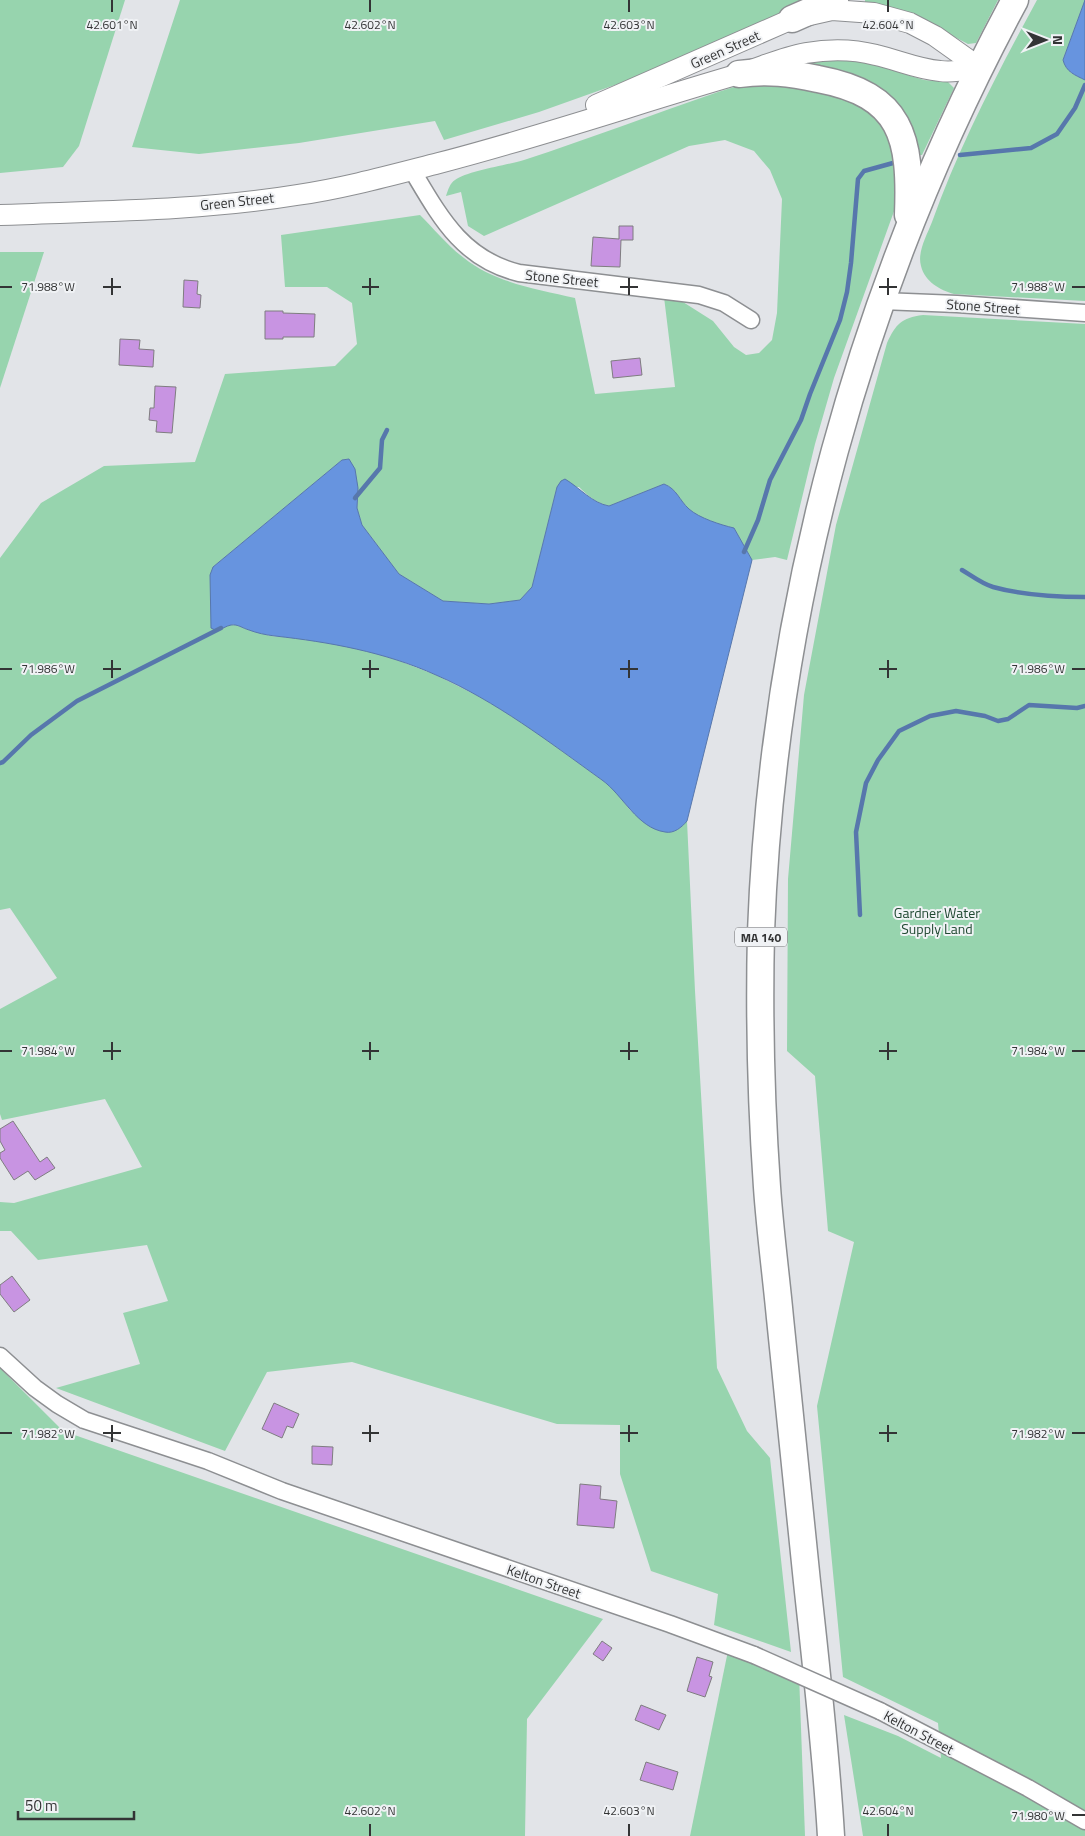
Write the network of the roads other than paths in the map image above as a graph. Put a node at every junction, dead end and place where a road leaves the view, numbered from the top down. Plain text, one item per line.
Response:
1 (835, 0) edge
2 (1015, 0) edge
3 (792, 19) junction
4 (980, 68) junction
5 (739, 74) junction
6 (469, 155) junction
7 (412, 170) junction
8 (0, 215) edge
9 (907, 233) junction
10 (882, 301) junction
11 (1085, 313) edge
12 (751, 320) dead end
13 (0, 1356) edge
14 (1085, 1821) edge
15 (831, 1836) edge

1 - 3 highway
2 - 4 highway, MA 140
3 - 4 street, Green Street
3 - 6 street, Green Street
4 - 5 street, Green Street
4 - 9 highway, MA 140
5 - 6 street, Green Street
5 - 9 highway
6 - 7 street, Green Street
7 - 8 street, Green Street
7 - 12 street, Stone Street
9 - 10 highway, MA 140
10 - 11 street, Stone Street
10 - 15 highway, MA 140
13 - 14 street, Kelton Street, bridge

